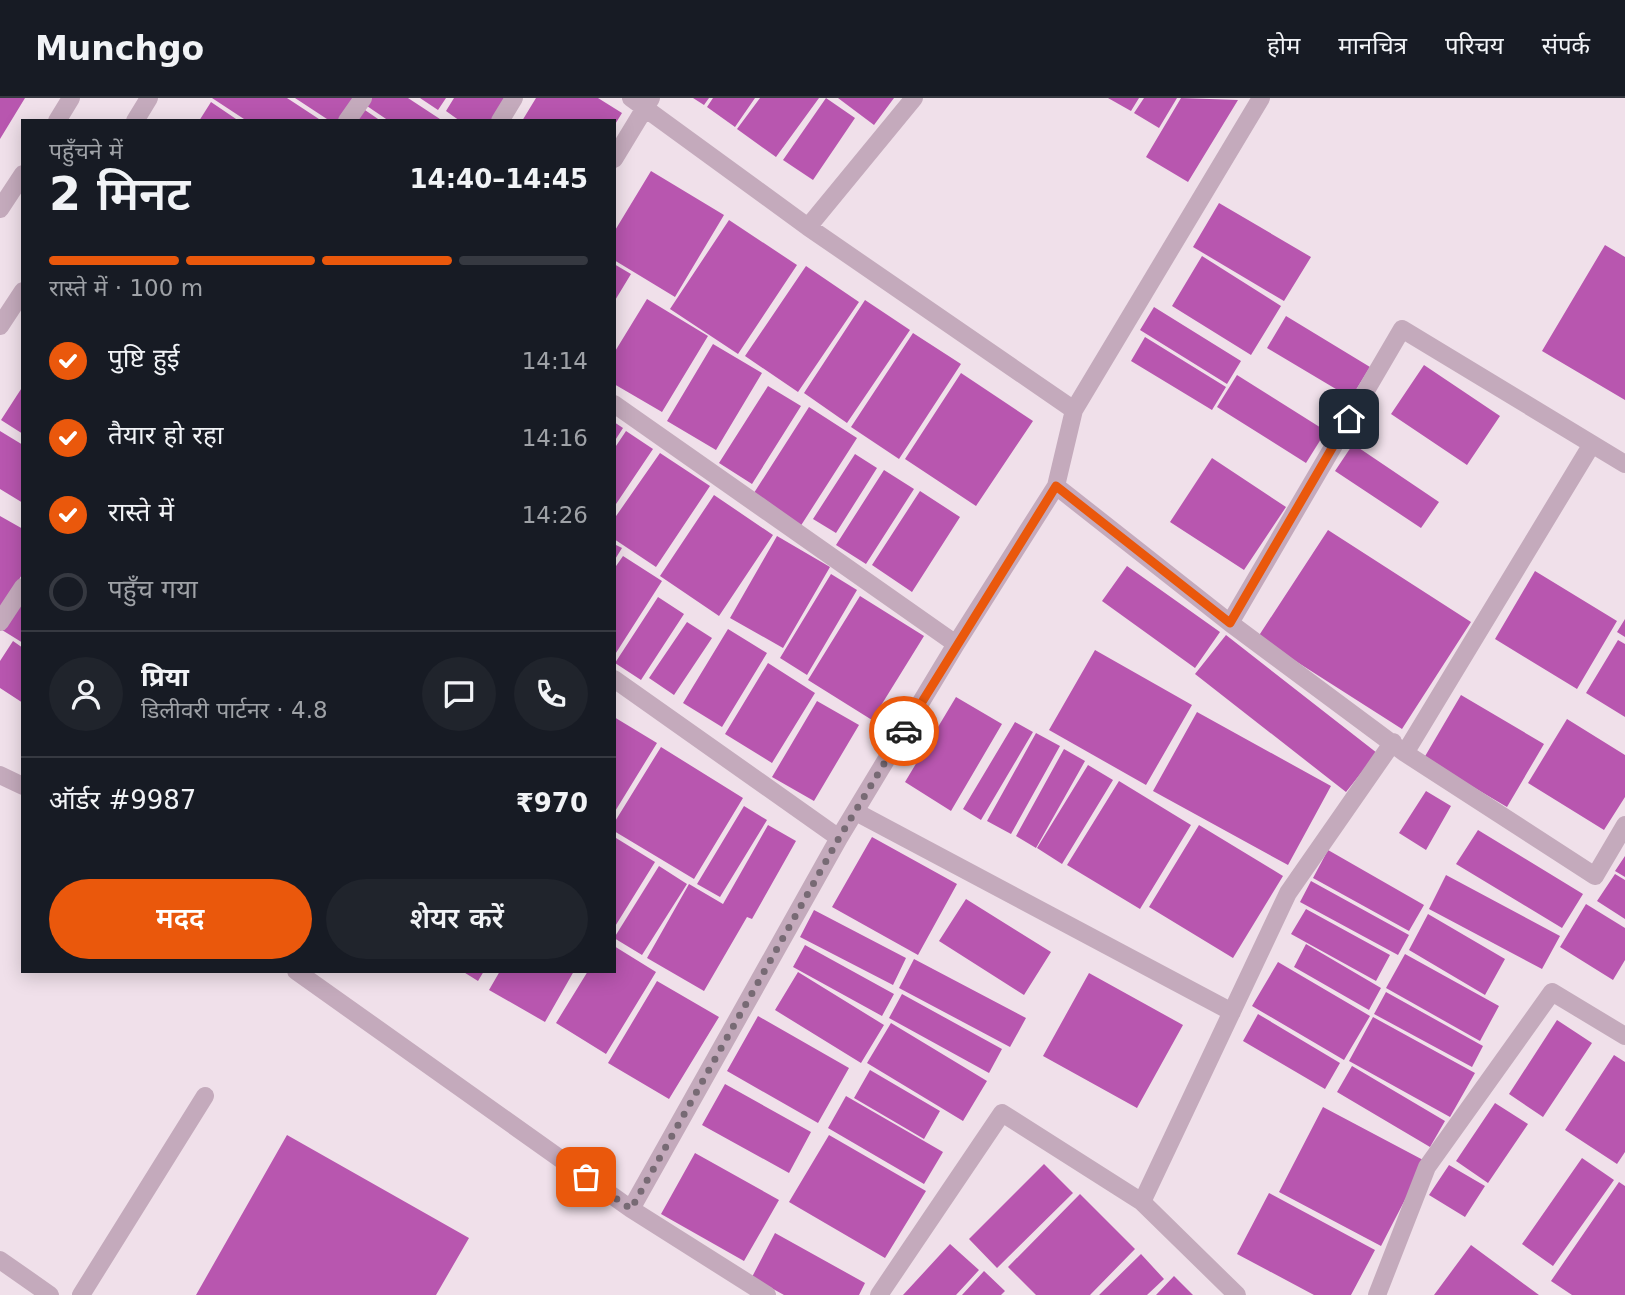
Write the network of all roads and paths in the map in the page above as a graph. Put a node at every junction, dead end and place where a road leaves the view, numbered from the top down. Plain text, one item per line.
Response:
1 (71, 98) edge
2 (149, 98) edge
3 (363, 98) edge
4 (514, 98) edge
5 (914, 98) edge
6 (1261, 98) edge
7 (642, 101) edge
8 (58, 119) edge
9 (136, 119) edge
10 (348, 119) edge
11 (501, 119) edge
12 (616, 155) edge
13 (21, 177) edge
14 (0, 209) edge
15 (808, 227) junction
16 (21, 294) edge
17 (0, 326) edge
18 (616, 405) edge
19 (1074, 410) junction
20 (1592, 444) junction
21 (1625, 464) edge
22 (1056, 486) junction
23 (21, 590) edge
24 (0, 622) edge
25 (1230, 623) junction
26 (956, 644) junction
27 (616, 680) edge
28 (1399, 747) junction
29 (0, 775) edge
30 (21, 785) edge
31 (856, 811) junction
32 (1625, 825) edge
33 (839, 838) junction
34 (299, 973) edge
35 (1232, 1012) junction
36 (1625, 1036) edge
37 (205, 1096) dead end
38 (1142, 1202) junction
39 (631, 1209) junction
40 (0, 1260) edge
41 (50, 1295) edge
42 (82, 1295) edge
43 (767, 1295) edge
44 (880, 1295) edge
45 (1237, 1295) edge
46 (1377, 1295) edge

1 - 8 street
2 - 9 street
3 - 10 street
4 - 11 street
5 - 15 street
6 - 19 street
7 - 12 street
7 - 15 street
13 - 14 street
15 - 19 street
16 - 17 street
18 - 26 street
19 - 22 street
20 - 21 street
20 - 25 street
20 - 28 street
22 - 25 street
22 - 26 street
23 - 24 street
25 - 28 street
26 - 31 street
27 - 33 street
28 - 32 street
28 - 35 street
29 - 30 street
31 - 33 street
31 - 35 street
33 - 39 street
34 - 39 street
35 - 38 street
36 - 46 street
37 - 42 street
38 - 44 street
38 - 45 street
39 - 43 street
40 - 41 street

